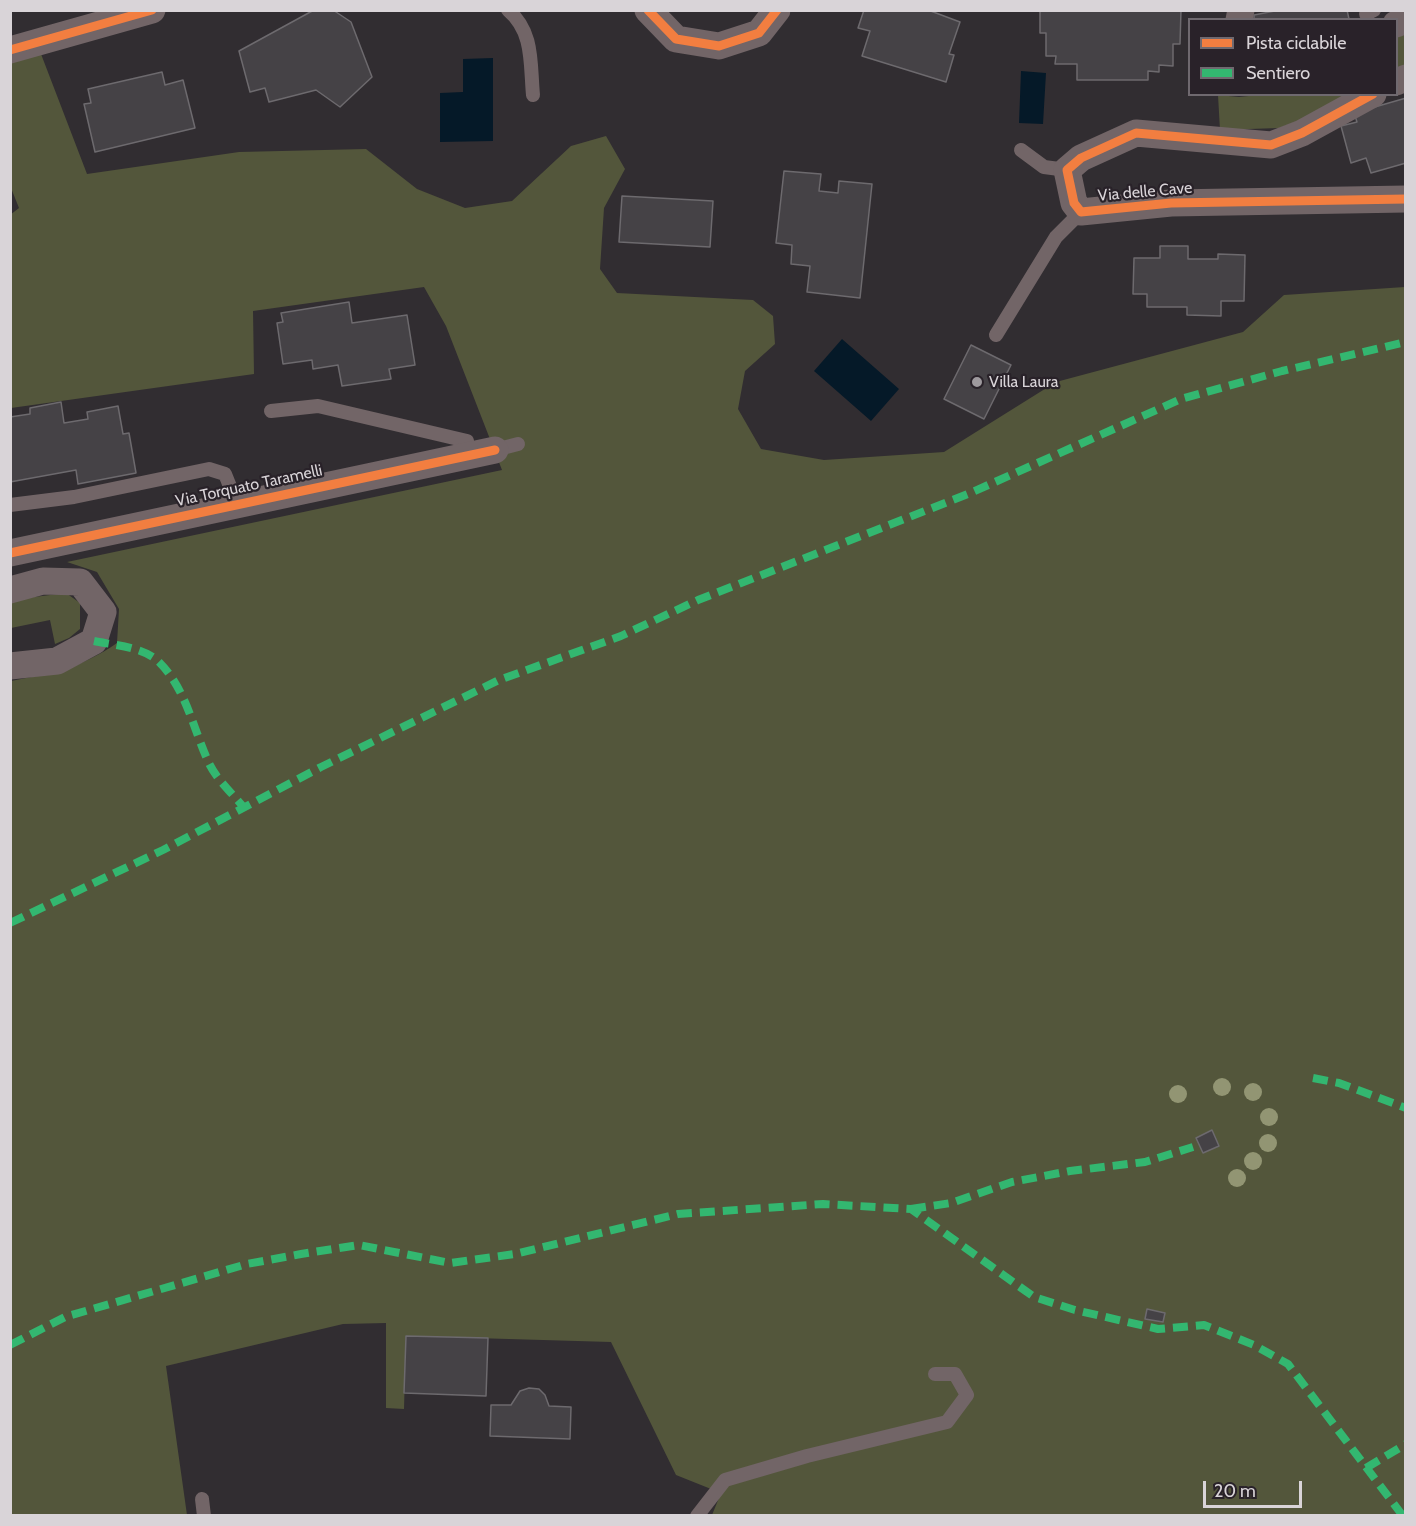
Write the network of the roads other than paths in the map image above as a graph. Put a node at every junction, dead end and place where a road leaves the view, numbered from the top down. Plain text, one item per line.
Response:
1 (64, 10) edge
2 (152, 10) edge
3 (508, 10) edge
4 (648, 10) edge
5 (777, 10) edge
6 (56, 37) junction
7 (10, 50) edge
8 (533, 95) dead end
9 (1368, 96) edge
10 (1021, 150) dead end
11 (1067, 170) junction
12 (1406, 199) edge
13 (1081, 212) junction
14 (996, 335) dead end
15 (271, 411) dead end
16 (494, 450) joint
17 (237, 504) junction
18 (10, 505) edge
19 (10, 553) edge
20 (10, 590) edge
21 (10, 666) edge
22 (935, 1374) dead end
23 (202, 1499) dead end
24 (204, 1515) edge
25 (697, 1515) edge

1 - 6 street
2 - 6 street
3 - 8 lane
4 - 5 street
6 - 7 street
9 - 11 street
10 - 11 lane
11 - 13 street, Via delle Cave
12 - 13 street, Via delle Cave
13 - 14 lane
15 - 16 lane
16 - 17 street, Via Torquato Taramelli
17 - 18 lane
17 - 19 street, Via Torquato Taramelli
20 - 21 street
22 - 25 lane
23 - 24 lane

